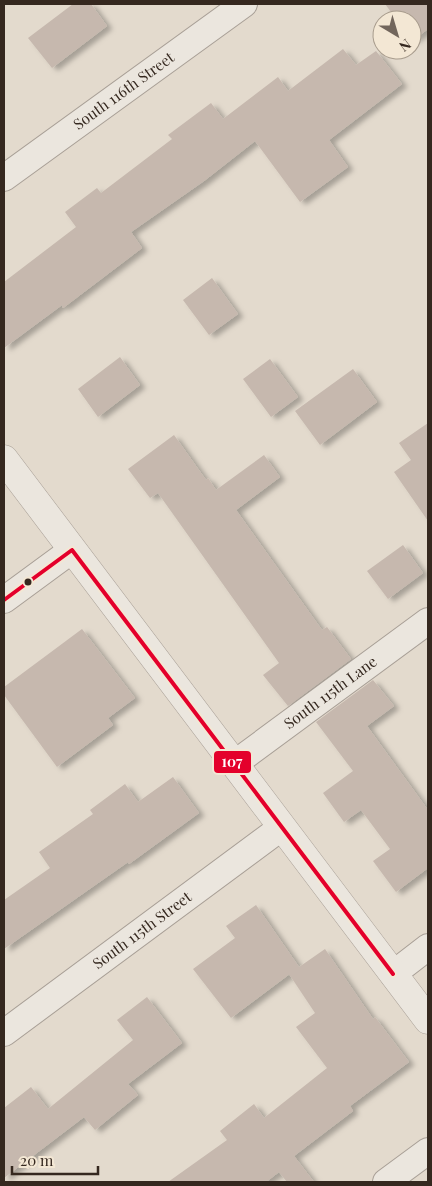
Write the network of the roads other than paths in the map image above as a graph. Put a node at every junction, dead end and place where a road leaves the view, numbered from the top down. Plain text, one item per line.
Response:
1 (244, 4) edge
2 (4, 178) edge
3 (4, 459) edge
4 (72, 550) junction
5 (4, 600) edge
6 (428, 621) edge
7 (234, 764) junction
8 (282, 827) junction
9 (428, 947) edge
10 (393, 974) junction
11 (428, 1020) edge
12 (4, 1033) edge
13 (428, 1151) edge
14 (386, 1182) edge

1 - 2 street, South 116th Street
3 - 4 street
4 - 5 street
4 - 7 street
6 - 7 street, South 115th Lane
7 - 8 street
8 - 10 street
8 - 12 street, South 115th Street
9 - 10 street
10 - 11 street
13 - 14 street

